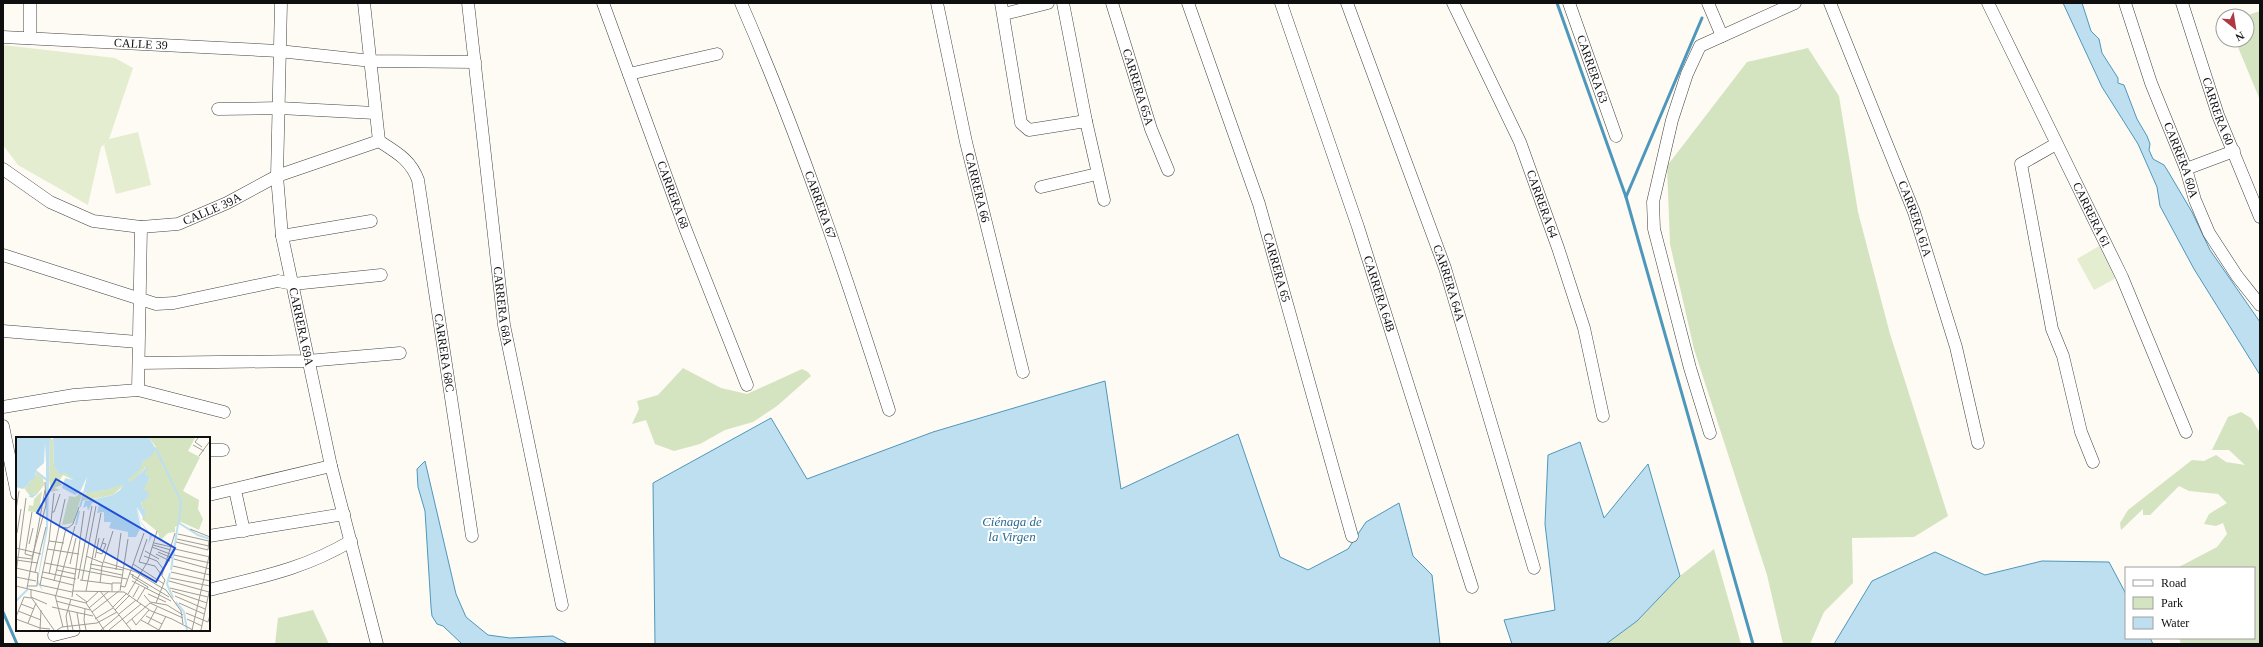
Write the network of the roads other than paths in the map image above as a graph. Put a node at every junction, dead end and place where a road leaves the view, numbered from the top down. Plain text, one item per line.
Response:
1 (30, 3) edge
2 (280, 3) edge
3 (364, 3) edge
4 (468, 3) edge
5 (603, 3) edge
6 (741, 3) edge
7 (938, 3) edge
8 (1048, 3) edge
9 (1063, 3) edge
10 (1112, 3) edge
11 (1188, 3) edge
12 (1281, 3) edge
13 (1347, 3) edge
14 (1453, 3) edge
15 (1569, 3) edge
16 (1708, 3) edge
17 (1795, 3) edge
18 (1830, 3) edge
19 (1988, 3) edge
20 (2125, 3) edge
21 (2182, 3) edge
22 (1003, 8) edge
23 (1722, 36) junction
24 (3, 37) edge
25 (30, 38) junction
26 (279, 51) junction
27 (717, 54) dead end
28 (372, 62) junction
29 (475, 62) junction
30 (629, 74) junction
31 (279, 108) junction
32 (218, 109) dead end
33 (376, 113) junction
34 (1086, 120) junction
35 (1616, 136) dead end
36 (379, 141) junction
37 (2056, 144) junction
38 (2234, 150) junction
39 (3, 169) edge
40 (2186, 169) junction
41 (1168, 170) dead end
42 (1097, 174) junction
43 (277, 176) junction
44 (1041, 187) dead end
45 (1104, 200) dead end
46 (2260, 217) edge
47 (371, 222) dead end
48 (141, 227) junction
49 (282, 236) junction
50 (3, 255) edge
51 (381, 275) dead end
52 (293, 284) junction
53 (139, 298) junction
54 (2260, 305) edge
55 (3, 331) edge
56 (138, 342) junction
57 (400, 353) dead end
58 (307, 361) junction
59 (139, 363) junction
60 (1023, 372) dead end
61 (747, 385) dead end
62 (138, 390) junction
63 (3, 407) edge
64 (889, 410) dead end
65 (224, 412) dead end
66 (1603, 416) dead end
67 (3, 426) edge
68 (2186, 432) dead end
69 (1710, 433) dead end
70 (1978, 443) dead end
71 (210, 450) edge
72 (222, 450) dead end
73 (2093, 462) dead end
74 (331, 466) junction
75 (11, 470) edge
76 (16, 490) edge
77 (235, 490) junction
78 (210, 495) edge
79 (344, 514) junction
80 (244, 531) junction
81 (210, 536) edge
82 (472, 536) dead end
83 (1352, 536) dead end
84 (351, 541) junction
85 (1534, 568) dead end
86 (1472, 587) dead end
87 (210, 590) edge
88 (562, 604) dead end
89 (71, 631) edge
90 (55, 636) edge
91 (377, 644) edge

1 - 25 street
2 - 26 street, CARRERA 69A
3 - 28 street
4 - 29 street, CARRERA 68A
5 - 30 street, CARRERA 68
6 - 64 street, CARRERA 67
7 - 60 street, CARRERA 66
8 - 22 street
9 - 34 street
10 - 41 street, CARRERA 65A
11 - 83 street, CARRERA 65
12 - 86 street, CARRERA 64B
13 - 85 street, CARRERA 64A
14 - 66 street, CARRERA 64
15 - 35 street, CARRERA 63
16 - 23 street
17 - 23 street
18 - 70 street, CARRERA 61A
19 - 37 street, CARRERA 61
20 - 40 street, CARRERA 60A
21 - 38 street, CARRERA 60
22 - 34 street
23 - 69 street
24 - 25 street, CALLE 39
25 - 26 street, CALLE 39
26 - 28 street, CALLE 39
26 - 31 street, CARRERA 69A
27 - 30 street
28 - 29 street, CALLE 39
28 - 33 street
29 - 88 street, CARRERA 68A
30 - 61 street, CARRERA 68
31 - 32 street
31 - 33 street
31 - 43 street, CARRERA 69A
33 - 36 street
34 - 42 street
36 - 43 street, CALLE 39A
36 - 82 street, CARRERA 68C
37 - 68 street, CARRERA 61
37 - 73 street
38 - 40 street
38 - 46 street, CARRERA 60
39 - 48 street, CALLE 39A
40 - 54 street, CARRERA 60A
42 - 44 street
42 - 45 street
43 - 48 street, CALLE 39A
43 - 49 street, CARRERA 69A
47 - 49 street
48 - 53 street
49 - 52 street, CARRERA 69A
50 - 53 street
51 - 52 street
52 - 53 street
52 - 58 street, CARRERA 69A
53 - 56 street
55 - 56 street
56 - 59 street
57 - 58 street
58 - 59 street
58 - 74 street, CARRERA 69A
59 - 62 street
62 - 63 street
62 - 65 street
67 - 75 street
71 - 72 street
74 - 77 street
74 - 79 street, CARRERA 69A
75 - 76 street
77 - 78 street
77 - 80 street
79 - 80 street
79 - 84 street, CARRERA 69A
80 - 81 street
84 - 87 street
84 - 91 street, CARRERA 69A
89 - 90 street

